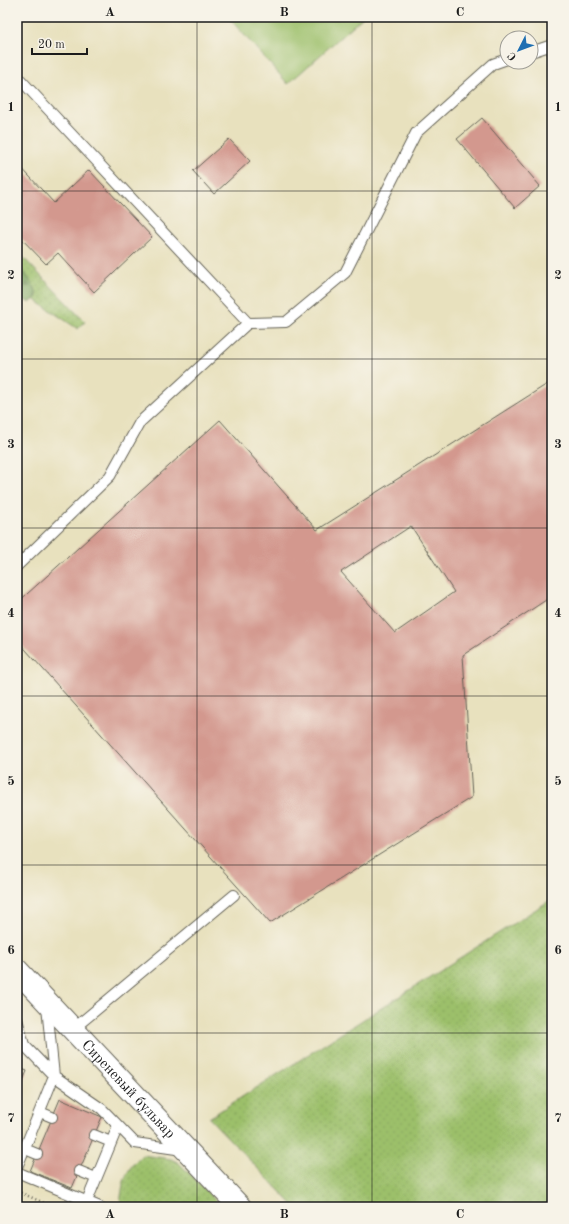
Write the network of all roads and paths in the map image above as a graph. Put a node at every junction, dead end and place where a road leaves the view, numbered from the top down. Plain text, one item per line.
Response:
1 (551, 48) edge
2 (539, 50) edge
3 (499, 62) edge
4 (17, 76) edge
5 (248, 323) junction
6 (17, 566) edge
7 (234, 895) dead end
8 (17, 970) edge
9 (47, 1003) junction
10 (17, 1019) edge
11 (72, 1030) junction
12 (21, 1044) edge
13 (54, 1076) junction
14 (40, 1112) junction
15 (52, 1117) dead end
16 (118, 1126) junction
17 (94, 1135) dead end
18 (111, 1142) junction
19 (25, 1149) junction
20 (185, 1150) junction
21 (37, 1154) dead end
22 (17, 1167) edge
23 (79, 1171) dead end
24 (17, 1172) edge
25 (96, 1178) junction
26 (17, 1191) edge
27 (87, 1201) junction
28 (53, 1207) edge
29 (100, 1207) edge
30 (240, 1207) edge

1 - 2 lane
3 - 5 lane
4 - 5 lane
5 - 6 lane
7 - 11 lane
8 - 9 main road, Сиреневый бульвар
9 - 11 main road, Сиреневый бульвар
9 - 13 lane
10 - 12 lane
11 - 20 main road, Сиреневый бульвар
12 - 13 lane
13 - 14 lane
13 - 16 lane
14 - 15 lane
14 - 19 lane
16 - 18 lane
16 - 20 lane
17 - 18 lane
18 - 25 lane
19 - 21 lane
19 - 22 lane
20 - 30 main road, Сиреневый бульвар
23 - 25 lane
24 - 27 lane
25 - 27 lane
26 - 28 path
27 - 29 lane

